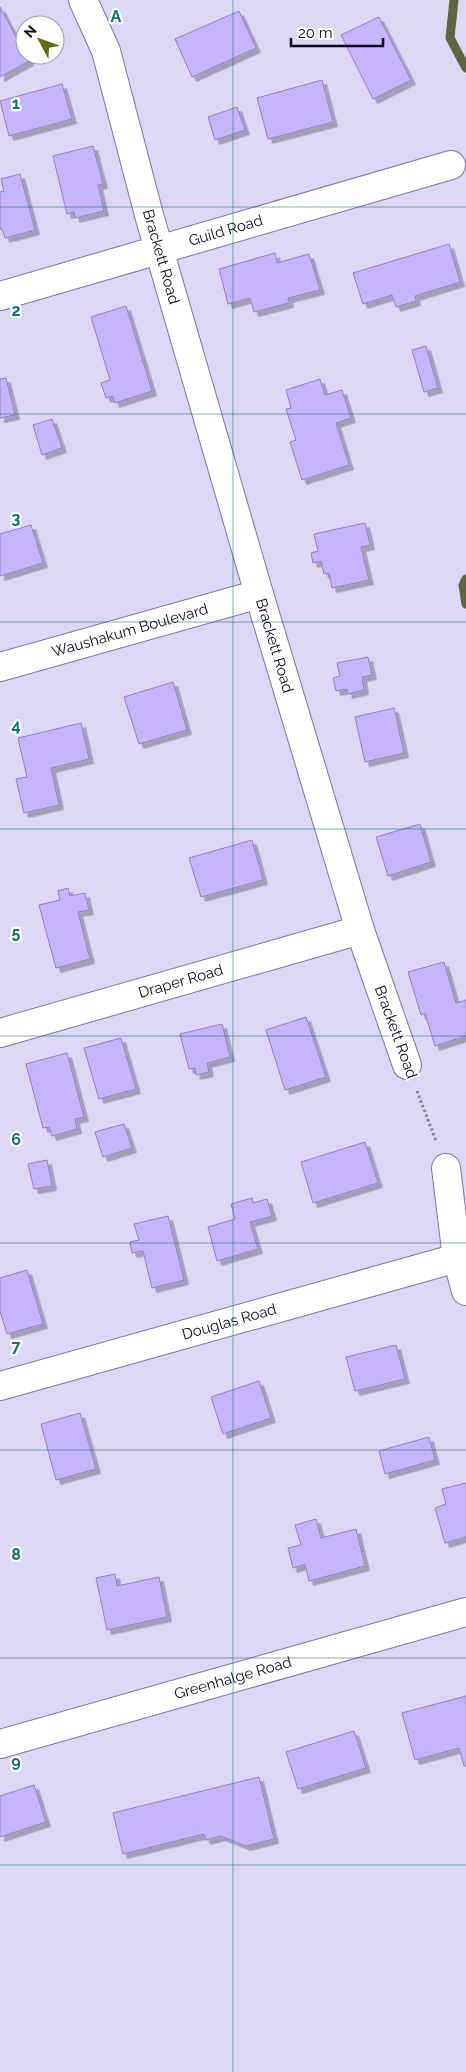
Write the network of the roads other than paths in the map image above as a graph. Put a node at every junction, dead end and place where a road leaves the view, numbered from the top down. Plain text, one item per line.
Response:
1 (83, 0) edge
2 (451, 165) dead end
3 (160, 250) junction
4 (0, 296) edge
5 (259, 594) junction
6 (0, 667) edge
7 (360, 930) junction
8 (0, 1033) edge
9 (407, 1065) road end
10 (446, 1168) road end
11 (457, 1258) junction
12 (466, 1291) edge
13 (0, 1386) edge
14 (466, 1612) edge
15 (0, 1744) edge

1 - 3 street, Brackett Road
2 - 3 street, Guild Road
3 - 4 street, Guild Road
3 - 5 street, Brackett Road
5 - 6 street, Waushakum Boulevard
5 - 7 street, Brackett Road
7 - 8 street, Draper Road
7 - 9 street, Brackett Road
10 - 11 street
11 - 12 street
11 - 13 street, Douglas Road
14 - 15 street, Greenhalge Road

